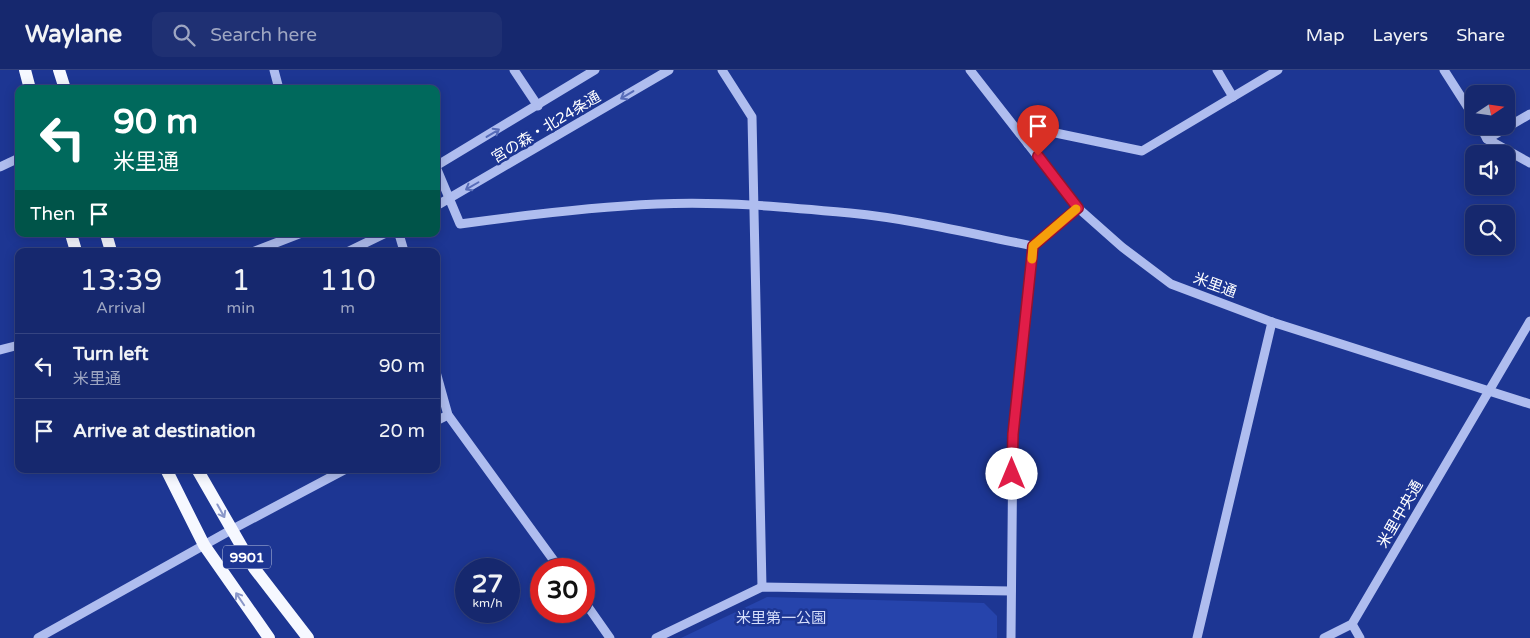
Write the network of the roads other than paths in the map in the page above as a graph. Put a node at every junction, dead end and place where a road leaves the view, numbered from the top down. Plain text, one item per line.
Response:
1 (25, 70) edge
2 (60, 70) edge
3 (274, 70) edge
4 (514, 70) edge
5 (596, 70) edge
6 (669, 70) edge
7 (722, 70) edge
8 (970, 70) edge
9 (1217, 70) edge
10 (1278, 70) edge
11 (1444, 70) edge
12 (29, 85) edge
13 (64, 85) edge
14 (278, 85) edge
15 (1234, 97) junction
16 (1465, 103) edge
17 (538, 106) junction
18 (1530, 114) edge
19 (1486, 135) edge
20 (1488, 139) junction
21 (1028, 144) junction
22 (15, 160) edge
23 (1530, 163) edge
24 (440, 165) edge
25 (0, 168) edge
26 (440, 176) edge
27 (450, 199) junction
28 (440, 204) edge
29 (752, 205) junction
30 (1078, 208) junction
31 (291, 237) edge
32 (378, 237) edge
33 (1033, 246) junction
34 (263, 248) edge
35 (356, 248) edge
36 (1530, 321) edge
37 (1272, 322) junction
38 (15, 346) edge
39 (0, 350) edge
40 (440, 386) edge
41 (1487, 391) junction
42 (1530, 404) edge
43 (448, 415) junction
44 (440, 419) edge
45 (168, 473) edge
46 (199, 473) edge
47 (338, 473) edge
48 (231, 530) junction
49 (204, 545) junction
50 (552, 558) edge
51 (762, 586) junction
52 (1012, 592) junction
53 (595, 617) edge
54 (1352, 624) junction
55 (38, 638) edge
56 (269, 638) edge
57 (308, 638) edge
58 (610, 638) edge
59 (656, 638) edge
60 (1011, 638) edge
61 (1197, 638) edge
62 (1324, 638) edge
63 (1360, 638) edge

1 - 12 main road
2 - 13 main road
3 - 14 street
4 - 17 street
5 - 17 street, 宮の森・北24条通
6 -> 27 street, 宮の森・北24条通
7 - 29 street
8 - 21 street, 米里通
9 - 15 street
10 - 15 street
11 - 16 street
15 - 21 street
24 -> 17 street, 宮の森・北24条通
18 - 20 street
19 - 20 street
20 - 23 street
21 - 30 street, 米里通
22 - 25 street
26 - 27 street
27 - 28 street, 宮の森・北24条通
27 - 29 street
29 - 33 street
29 - 51 street
30 - 33 street
30 - 37 street, 米里通
31 - 34 street
32 - 35 street
33 - 52 street
36 - 41 street, 米里中央通
37 - 41 street, 米里通
37 - 61 street
38 - 39 street
40 - 43 street
41 - 42 street, 米里通
41 - 54 street, 米里中央通
43 - 44 street
43 - 50 street
45 - 49 main road, 9901
46 -> 48 main road, 9901
47 - 48 street
48 - 49 street
48 - 57 main road, 9901
49 - 55 street
56 -> 49 main road, 9901
51 - 52 street
51 - 59 street
52 - 60 street
53 - 58 street
54 - 62 street
54 - 63 street

